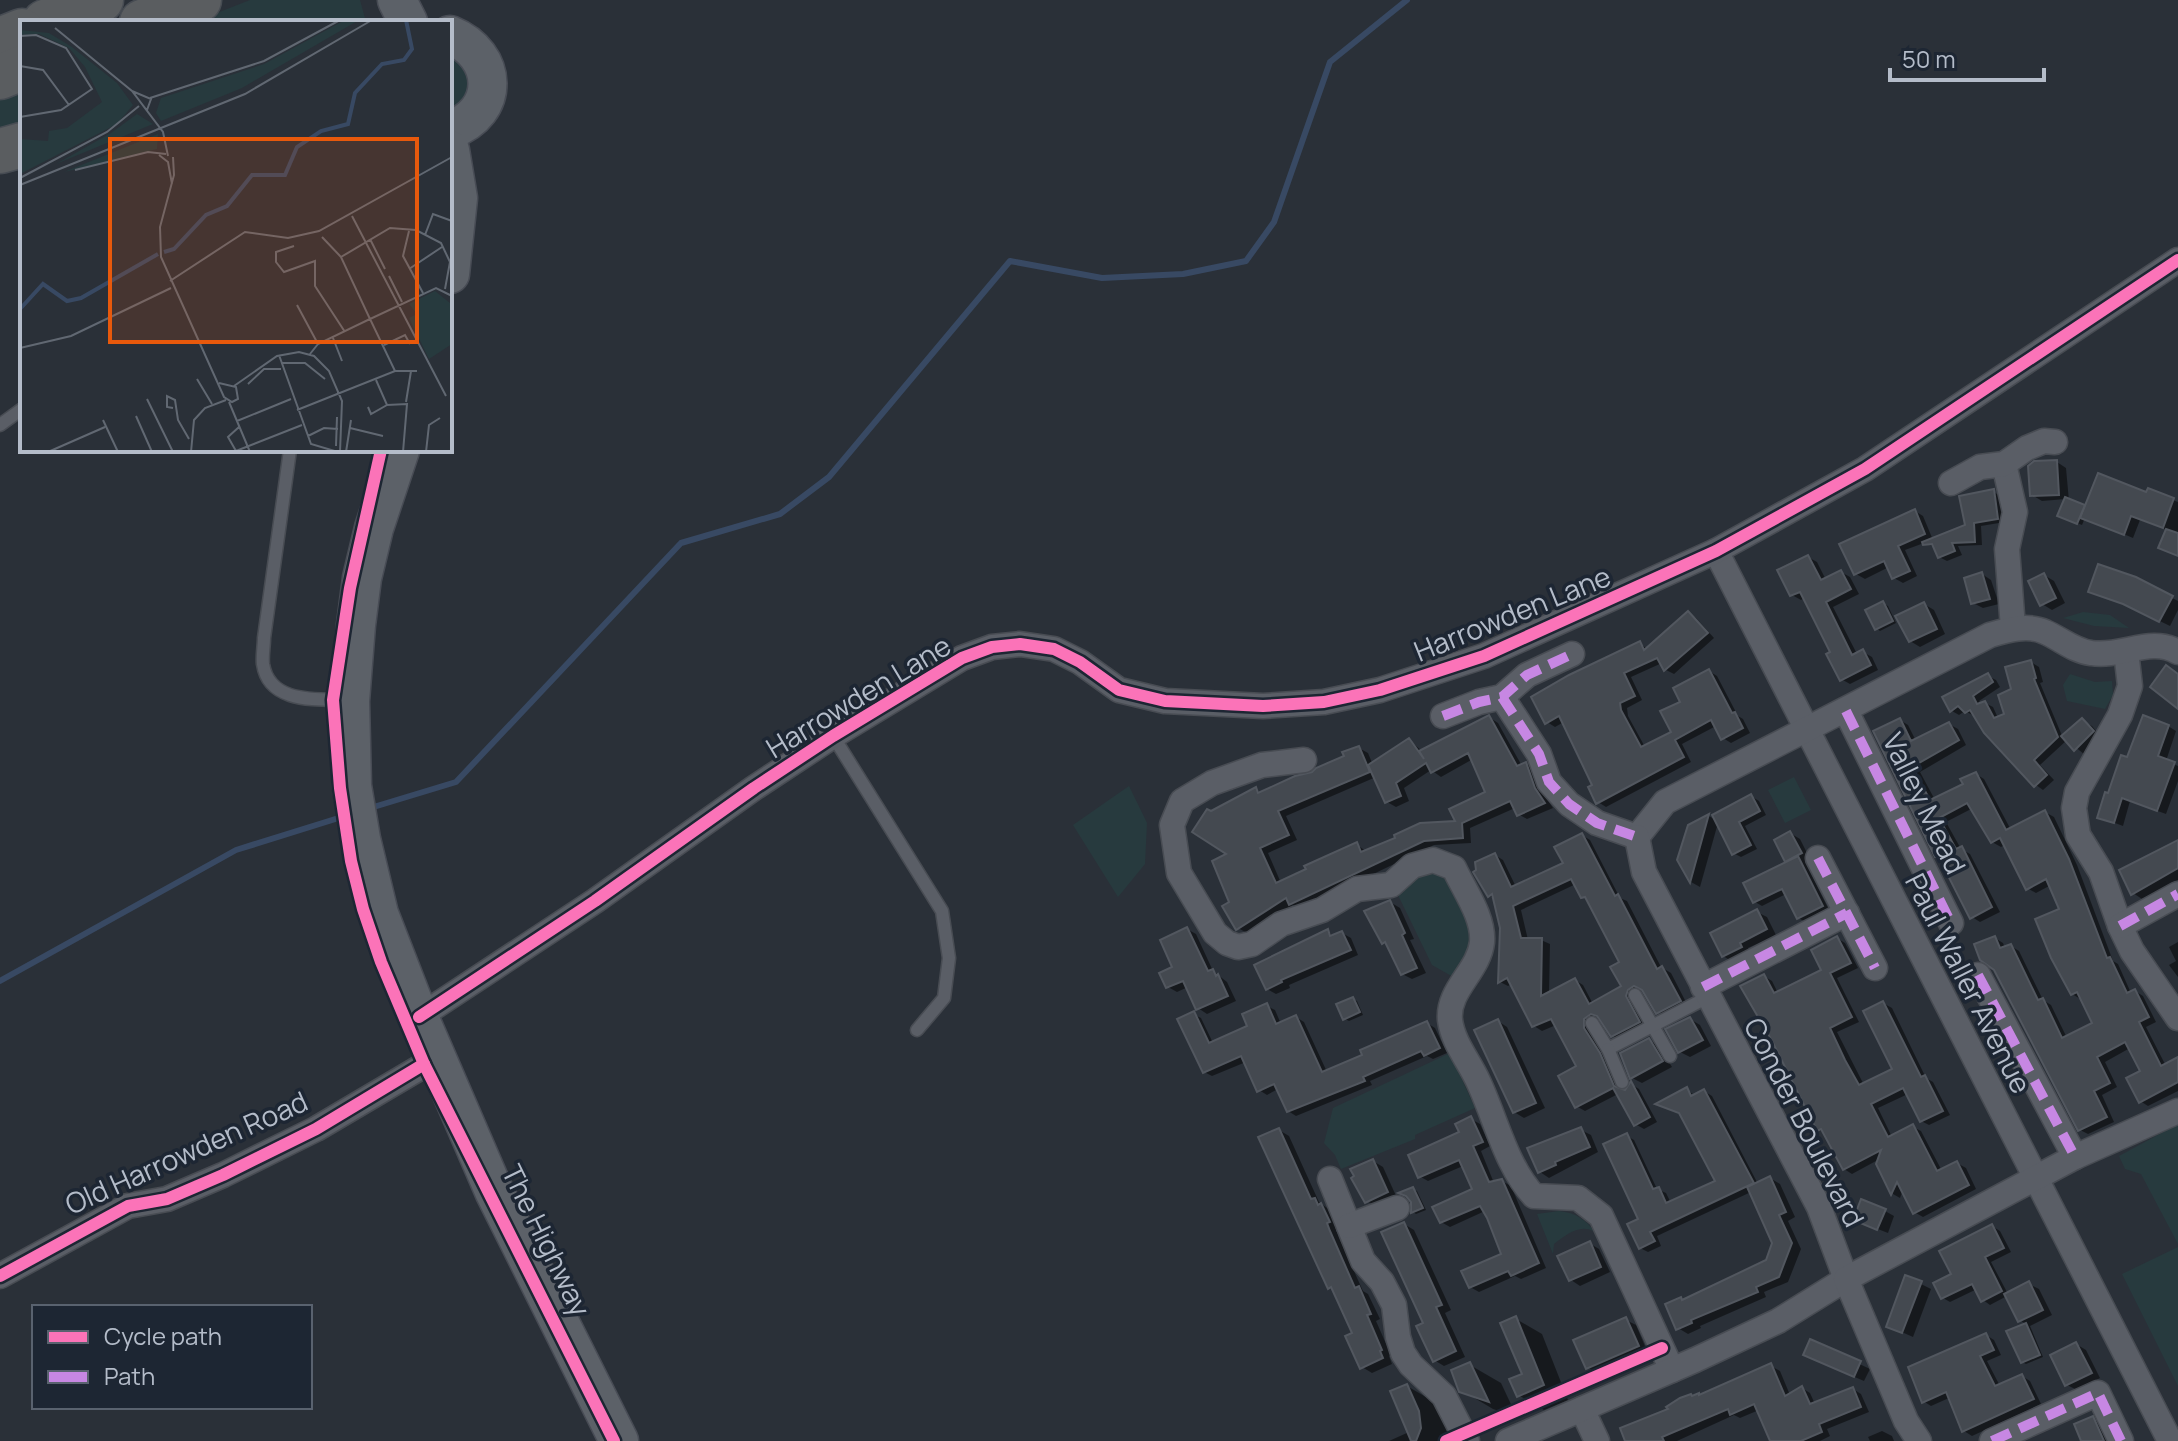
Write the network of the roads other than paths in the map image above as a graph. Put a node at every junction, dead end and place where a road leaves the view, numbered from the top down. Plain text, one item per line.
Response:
1 (101, 0) edge
2 (199, 0) edge
3 (397, 0) edge
4 (50, 20) edge
5 (147, 20) edge
6 (407, 20) edge
7 (20, 32) edge
8 (452, 36) edge
9 (0, 40) edge
10 (20, 69) edge
11 (0, 77) edge
12 (452, 129) edge
13 (20, 146) edge
14 (0, 151) edge
15 (452, 162) edge
16 (452, 255) edge
17 (2178, 260) edge
18 (20, 410) edge
19 (0, 425) edge
20 (2055, 442) dead end
21 (290, 452) edge
22 (399, 452) edge
23 (2004, 464) junction
24 (1951, 483) dead end
25 (1716, 551) junction
26 (2013, 628) junction
27 (2126, 651) junction
28 (2178, 652) edge
29 (1572, 654) dead end
30 (1502, 697) junction
31 (350, 701) junction
32 (1846, 711) junction
33 (1443, 716) dead end
34 (1808, 730) junction
35 (833, 736) junction
36 (1304, 760) dead end
37 (1637, 837) junction
38 (1818, 858) dead end
39 (2178, 894) edge
40 (1847, 913) junction
41 (1951, 923) dead end
42 (2120, 926) junction
43 (1875, 968) dead end
44 (1978, 975) dead end
45 (1706, 992) junction
46 (1635, 995) dead end
47 (419, 1017) junction
48 (2178, 1018) edge
49 (1592, 1023) dead end
50 (1654, 1025) junction
51 (917, 1030) dead end
52 (1608, 1049) junction
53 (1670, 1056) dead end
54 (438, 1057) junction
55 (1622, 1082) dead end
56 (2178, 1111) edge
57 (2075, 1157) junction
58 (1330, 1179) dead end
59 (2035, 1179) junction
60 (1397, 1208) dead end
61 (1349, 1226) junction
62 (0, 1276) edge
63 (1846, 1279) junction
64 (1672, 1370) junction
65 (1582, 1409) junction
66 (619, 1441) edge
67 (1467, 1441) edge
68 (1508, 1441) edge
69 (1597, 1441) edge
70 (1919, 1441) edge
71 (1992, 1441) edge
72 (2121, 1441) edge
73 (2170, 1441) edge

1 - 4 highway
2 - 5 highway
3 - 6 main road
7 - 9 highway
8 - 12 main road
10 - 11 highway
13 - 14 highway
15 - 16 main road
17 - 25 street, Harrowden Lane
18 - 19 lane
20 - 23 street
21 - 31 lane
22 - 31 main road, The Highway
23 - 24 street
23 - 26 street
25 - 34 street, Paul Waller Avenue
25 - 35 street, Harrowden Lane
26 - 27 street
26 - 32 street
27 - 28 street
27 - 42 street
29 - 30 street
30 - 33 street
30 - 37 street
31 - 47 main road, The Highway
32 - 34 street
32 - 41 street, Valley Mead
34 - 37 street
34 - 59 street, Paul Waller Avenue
35 - 47 street, Harrowden Lane
35 - 51 lane
36 - 64 street
37 - 45 street, Conder Boulevard
38 - 40 street
39 - 42 street
40 - 43 street
40 - 45 street
42 - 48 street
44 - 57 street
45 - 50 lane
45 - 63 street, Conder Boulevard
46 - 50 lane
47 - 54 main road, The Highway
49 - 52 lane
50 - 52 lane
50 - 53 lane
52 - 55 lane
54 - 62 street, Old Harrowden Road
54 - 66 main road, The Highway
56 - 57 street
57 - 59 street
58 - 61 street
59 - 63 street
59 - 73 street, Paul Waller Avenue
60 - 61 street
61 - 67 street
63 - 64 street
63 - 70 street, Conder Boulevard
64 - 65 street
65 - 68 street
65 - 69 street
71 - 72 street

